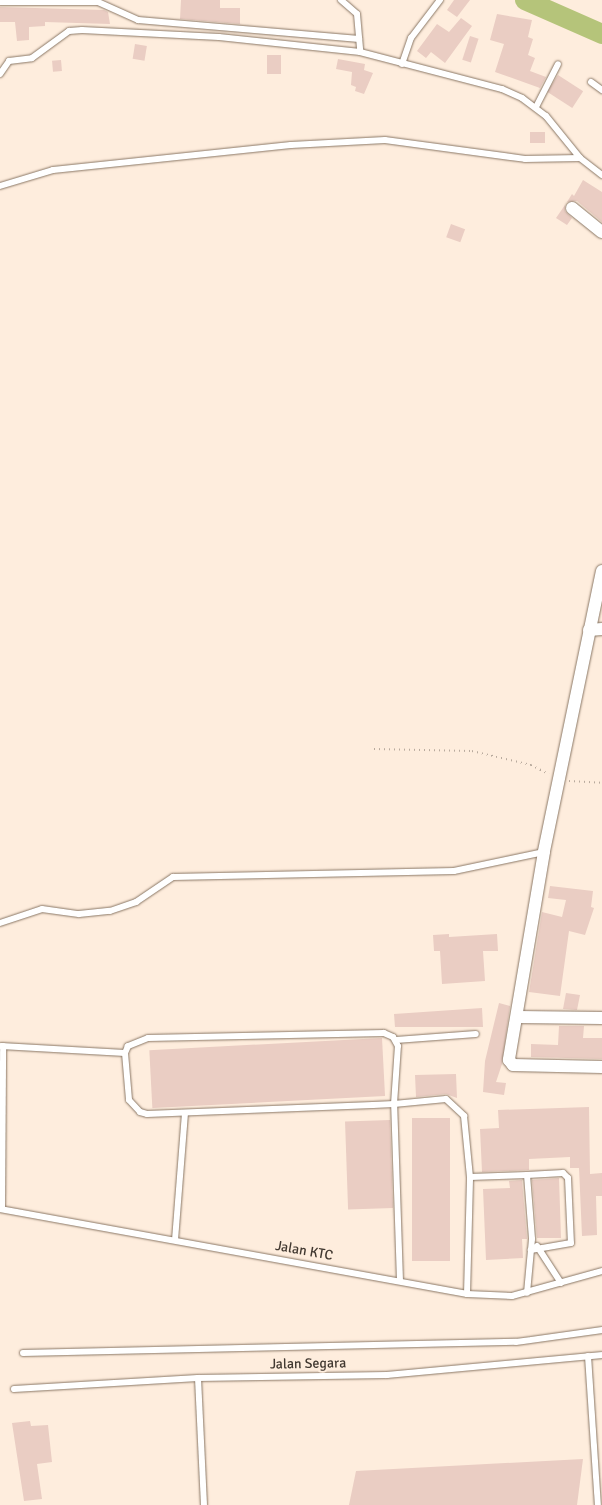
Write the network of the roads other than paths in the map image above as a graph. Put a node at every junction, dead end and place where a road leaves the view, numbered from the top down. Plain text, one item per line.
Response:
1 (341, 0) edge
2 (440, 0) edge
3 (0, 2) edge
4 (359, 39) junction
5 (360, 52) junction
6 (402, 64) junction
7 (558, 64) dead end
8 (0, 74) edge
9 (591, 82) dead end
10 (602, 90) edge
11 (536, 106) junction
12 (580, 158) junction
13 (602, 175) edge
14 (0, 186) edge
15 (572, 208) dead end
16 (602, 232) edge
17 (602, 571) edge
18 (596, 630) edge
19 (544, 852) junction
20 (0, 923) edge
21 (518, 1017) junction
22 (602, 1018) edge
23 (476, 1034) dead end
24 (396, 1040) junction
25 (2, 1046) edge
26 (125, 1053) junction
27 (602, 1067) edge
28 (394, 1104) junction
29 (185, 1112) junction
30 (527, 1175) junction
31 (470, 1177) junction
32 (1, 1209) edge
33 (532, 1239) junction
34 (175, 1240) junction
35 (538, 1249) junction
36 (531, 1250) junction
37 (602, 1271) edge
38 (400, 1281) junction
39 (561, 1283) junction
40 (527, 1293) junction
41 (467, 1294) junction
42 (602, 1330) edge
43 (23, 1352) dead end
44 (602, 1355) edge
45 (588, 1356) junction
46 (198, 1378) junction
47 (14, 1389) dead end
48 (204, 1505) edge
49 (598, 1505) edge

1 - 4 lane
2 - 6 lane
3 - 4 lane
4 - 5 lane
5 - 6 lane
5 - 8 lane
6 - 11 lane
7 - 11 lane
9 - 10 lane
11 - 12 lane
12 - 13 lane
12 - 14 lane
15 - 16 street
17 - 18 street
18 - 19 street
19 - 20 lane
19 - 21 street
21 - 22 street
21 - 27 street
23 - 24 lane
24 - 26 lane
24 - 28 lane
25 - 26 lane
25 - 32 lane
26 - 29 lane
28 - 29 lane
28 - 31 lane
28 - 38 lane
29 - 34 lane
30 - 31 lane
30 - 33 lane
30 - 35 lane
31 - 41 lane
32 - 34 lane, Jalan KTC
33 - 35 lane
33 - 36 lane
34 - 38 lane, Jalan KTC
35 - 36 lane
35 - 39 lane
36 - 40 lane
37 - 39 lane, Jalan KTC
38 - 41 lane, Jalan KTC
39 - 40 lane, Jalan KTC
40 - 41 lane, Jalan KTC
42 - 43 lane
44 - 45 lane, Jalan Segara
45 - 46 lane, Jalan Segara
45 - 49 lane
46 - 47 lane, Jalan Segara
46 - 48 lane

